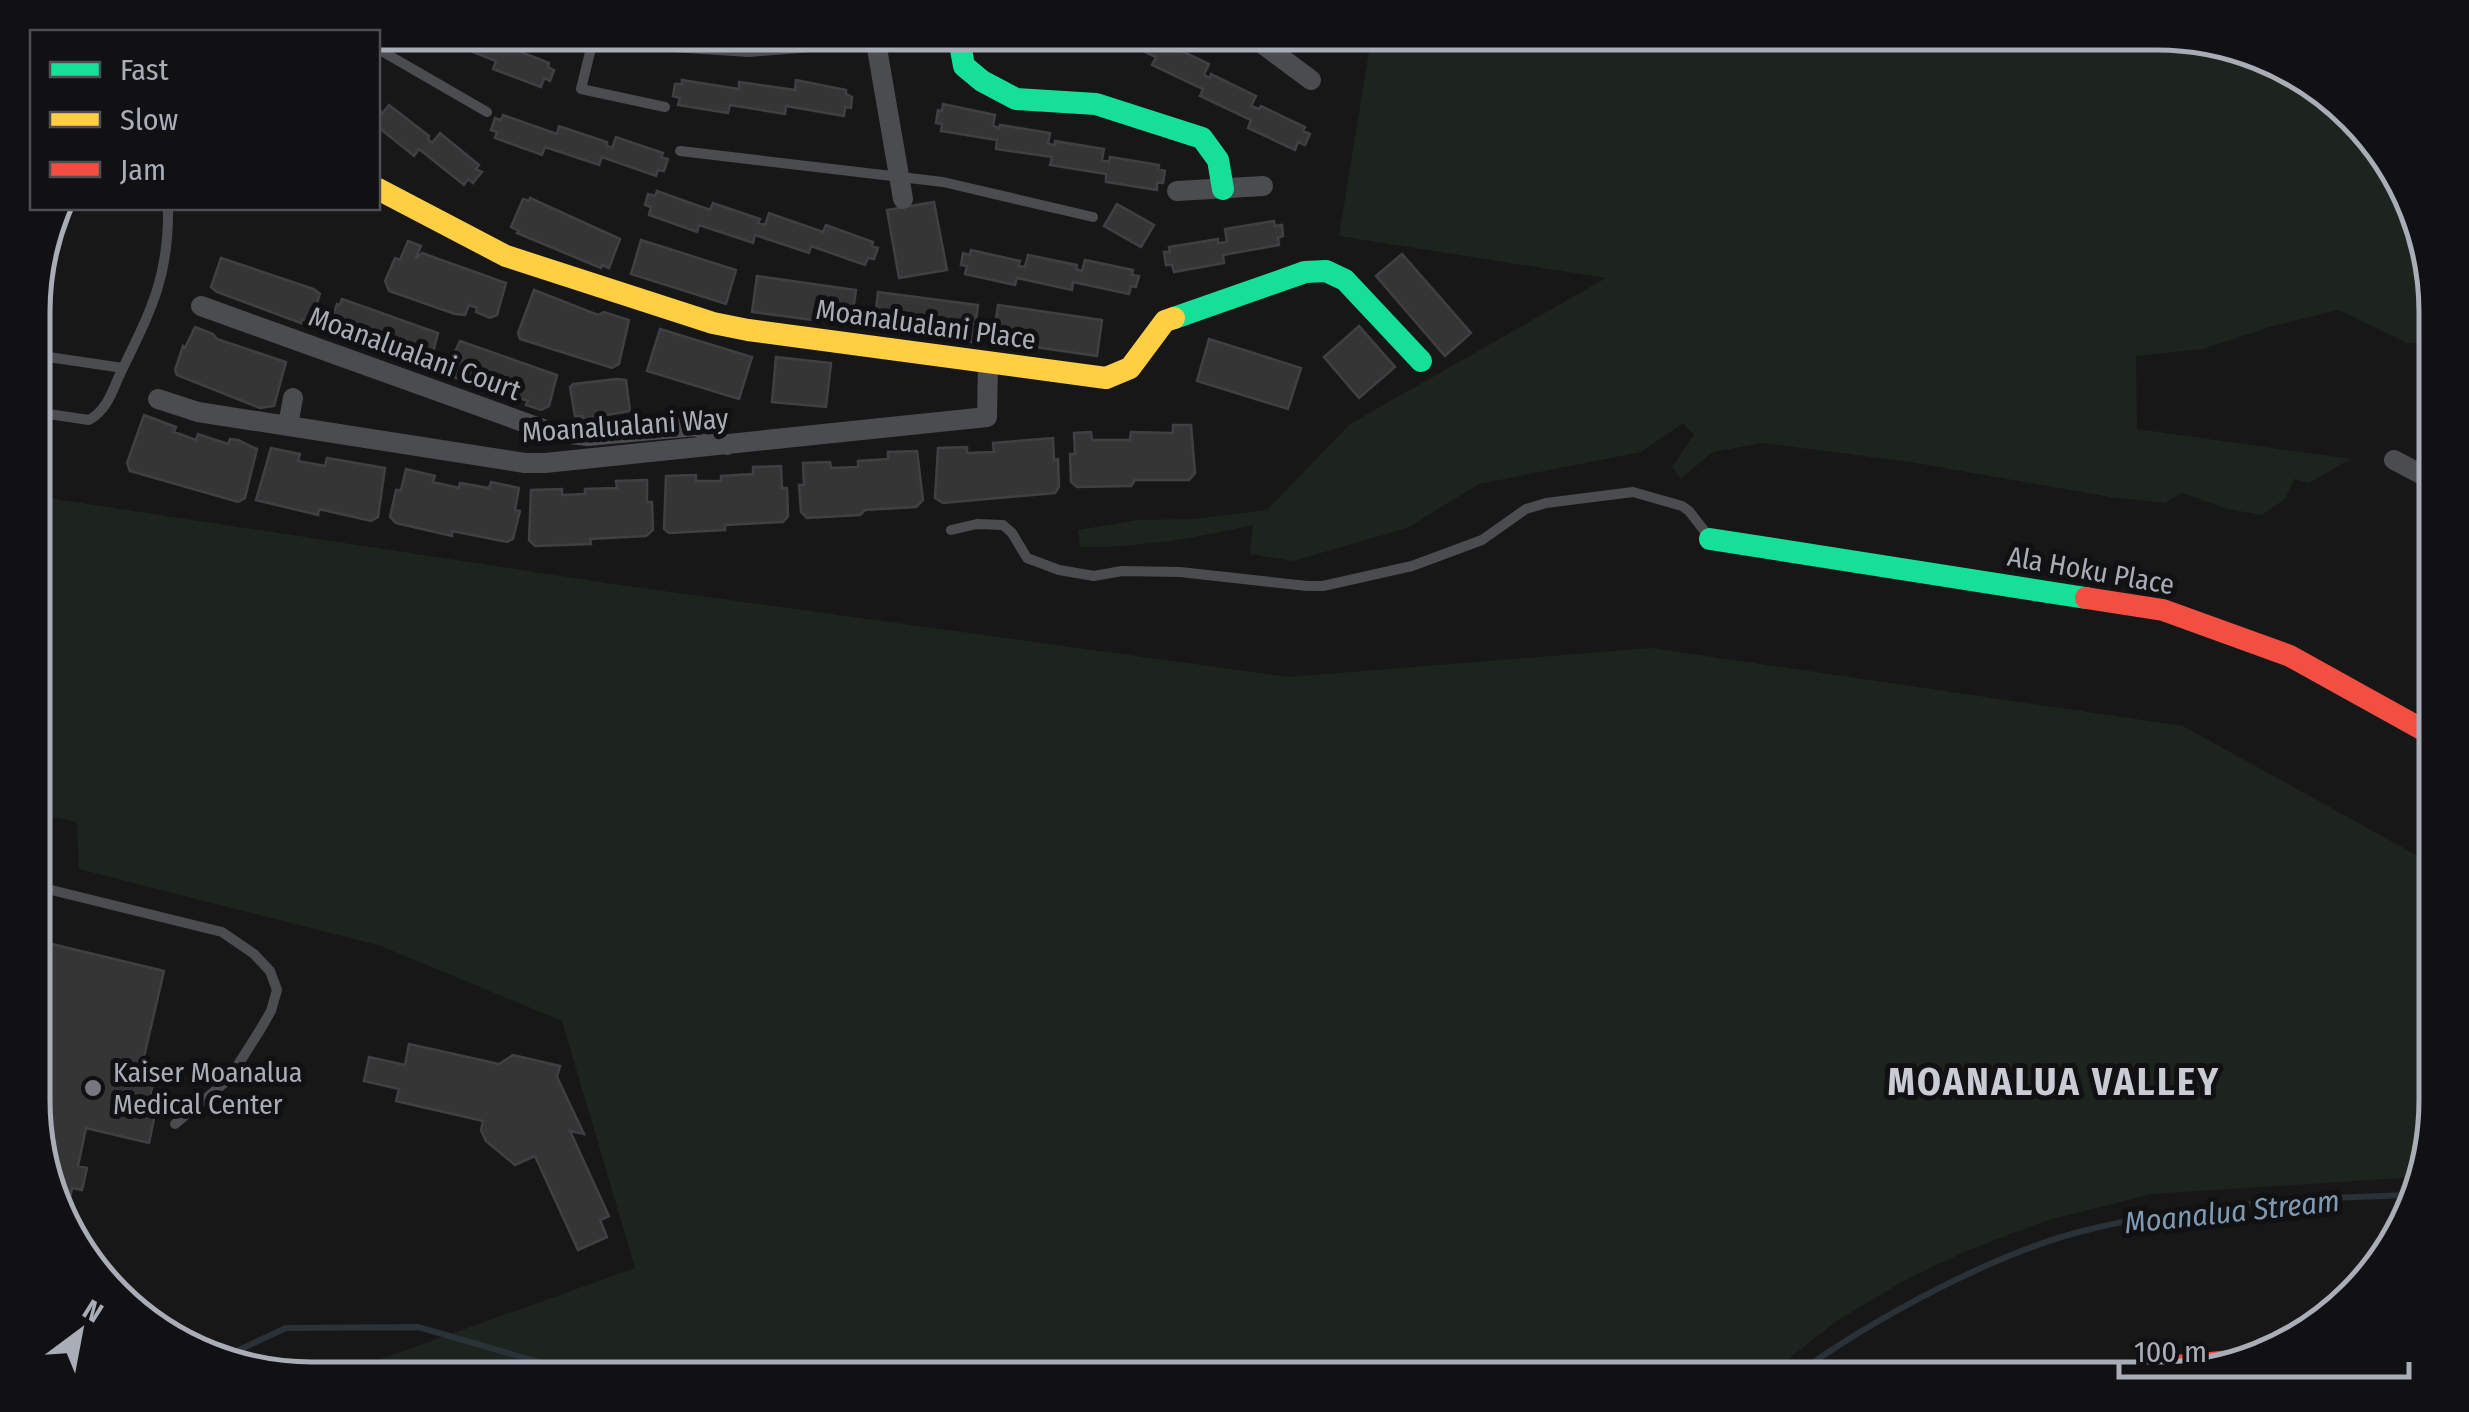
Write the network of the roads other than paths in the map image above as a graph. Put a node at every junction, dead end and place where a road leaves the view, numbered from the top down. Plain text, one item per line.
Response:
1 (380, 50) edge
2 (591, 50) edge
3 (877, 50) edge
4 (961, 50) edge
5 (1272, 50) edge
6 (1311, 80) dead end
7 (665, 107) dead end
8 (487, 112) dead end
9 (680, 152) dead end
10 (1263, 186) dead end
11 (1223, 188) junction
12 (901, 189) junction
13 (380, 190) edge
14 (1176, 192) dead end
15 (168, 210) edge
16 (1094, 217) dead end
17 (201, 306) dead end
18 (50, 356) edge
19 (1421, 361) dead end
20 (988, 362) junction
21 (123, 368) junction
22 (292, 398) dead end
23 (158, 400) dead end
24 (50, 414) edge
25 (288, 425) junction
26 (727, 445) junction
27 (2394, 460) dead end
28 (2418, 473) edge
29 (951, 530) dead end
30 (1710, 539) joint
31 (2418, 727) edge
32 (50, 890) edge
33 (175, 1124) dead end

1 - 8 lane
2 - 7 lane
3 - 12 street
4 - 11 street
5 - 6 street
9 - 12 lane
10 - 11 street
11 - 14 street
12 - 16 lane
13 - 20 street, Moanalualani Place
15 - 21 lane
17 - 26 street, Moanalualani Court
18 - 21 lane
19 - 20 street, Moanalualani Place
20 - 26 street, Moanalualani Way
21 - 24 lane
22 - 25 street
23 - 25 street, Moanalualani Way
25 - 26 street, Moanalualani Way
27 - 28 street
29 - 30 lane
30 - 31 street, Ala Hoku Place
32 - 33 lane

